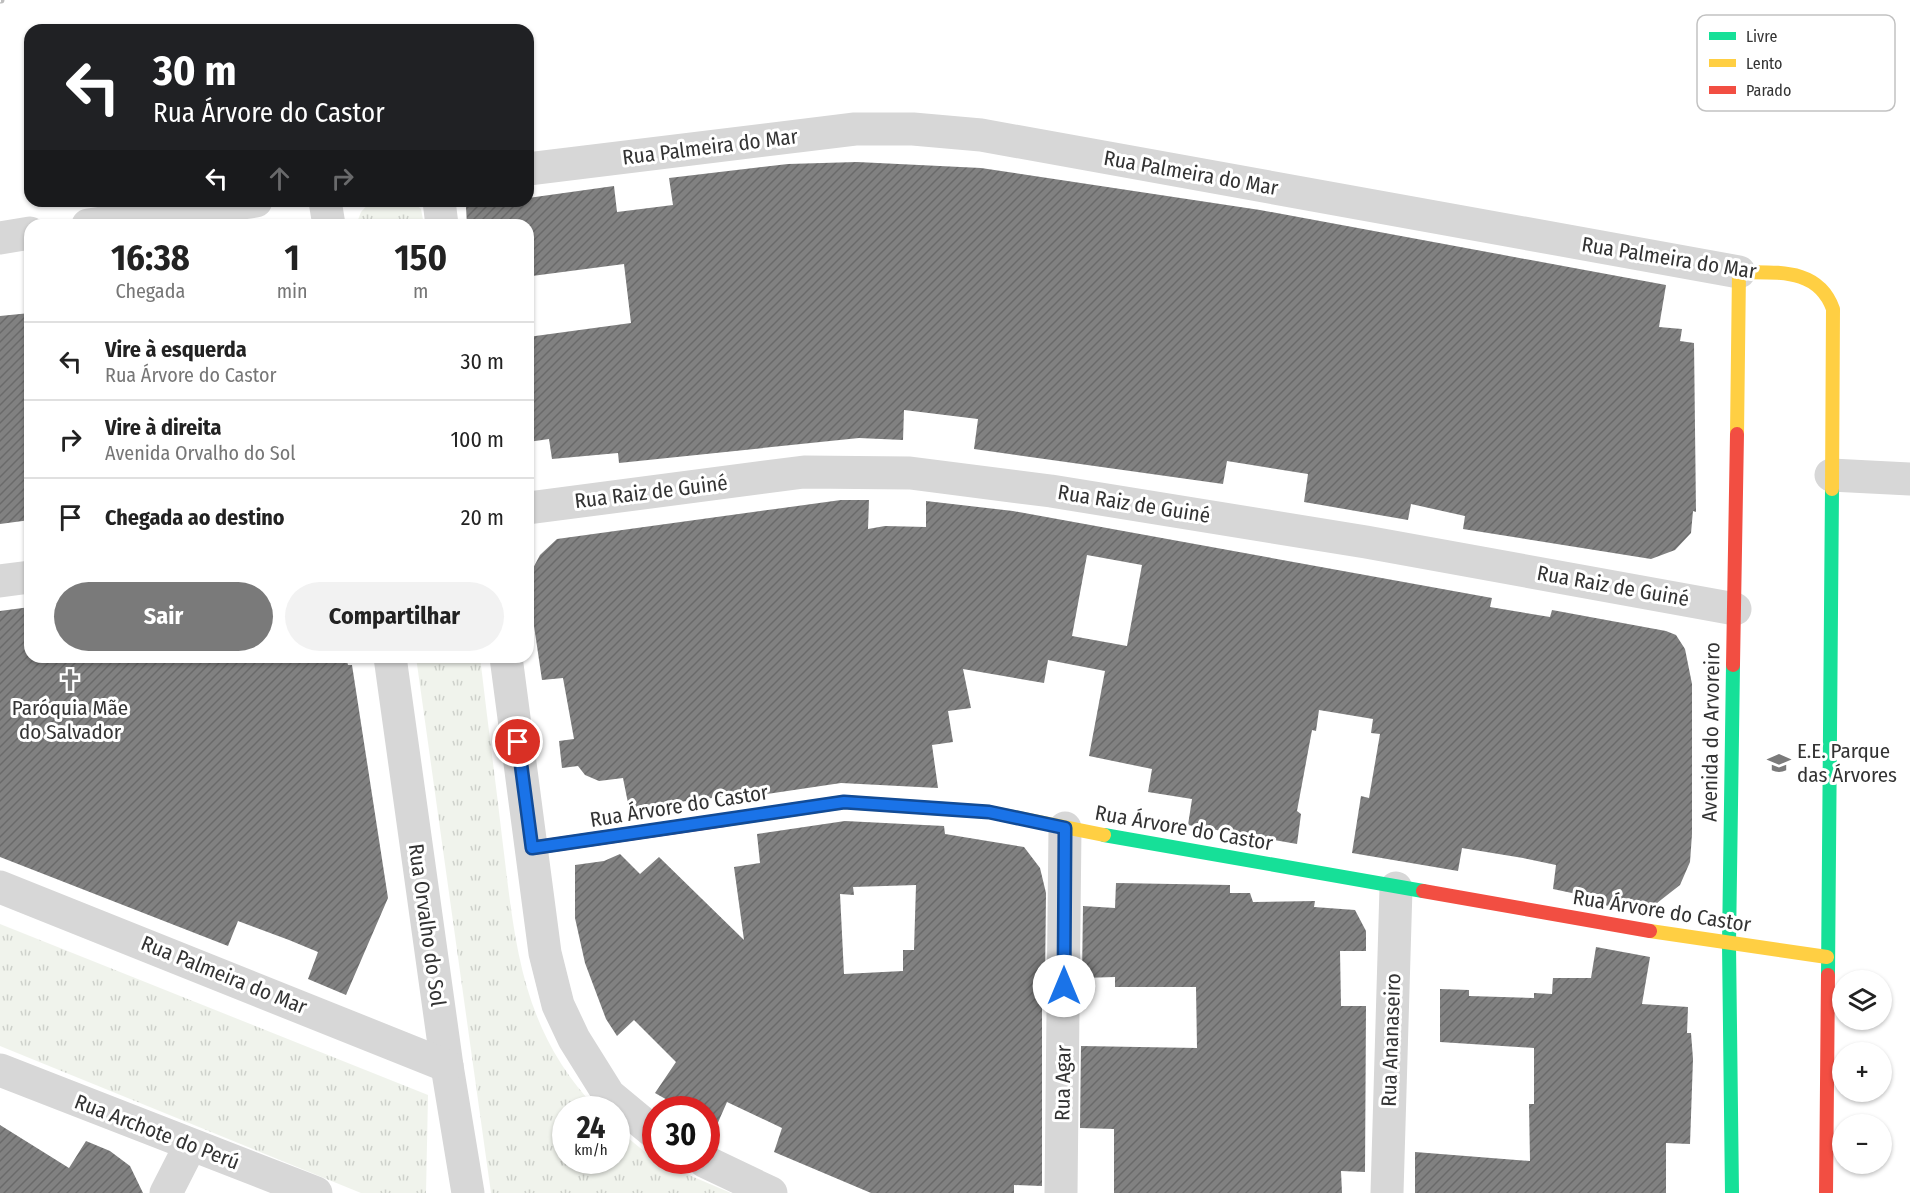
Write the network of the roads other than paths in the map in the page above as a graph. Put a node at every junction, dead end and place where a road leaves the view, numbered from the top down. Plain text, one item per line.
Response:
1 (534, 168) edge
2 (214, 207) edge
3 (130, 219) edge
4 (24, 234) edge
5 (0, 238) edge
6 (1739, 272) junction
7 (1831, 474) junction
8 (1910, 479) edge
9 (534, 507) edge
10 (24, 578) edge
11 (0, 581) edge
12 (1735, 609) junction
13 (391, 663) edge
14 (507, 663) edge
15 (1065, 828) junction
16 (532, 848) junction
17 (0, 886) edge
18 (1396, 888) junction
19 (1729, 944) junction
20 (1827, 957) junction
21 (447, 1066) junction
22 (0, 1070) edge
23 (642, 1122) edge
24 (190, 1146) junction
25 (720, 1169) edge
26 (166, 1193) edge
27 (316, 1193) edge
28 (468, 1193) edge
29 (771, 1193) edge
30 (1061, 1193) edge
31 (1387, 1193) edge
32 (1732, 1193) edge
33 (1826, 1193) edge

1 - 6 street, Rua Palmeira do Mar
2 - 3 street
4 - 5 street
6 - 7 street, Rua Palmeira do Mar
6 - 12 street, Avenida do Arvoreiro
7 - 8 street
7 - 20 street
9 - 12 street, Rua Raiz de Guiné
10 - 11 street
12 - 19 street, Avenida do Arvoreiro
13 - 21 street, Rua Orvalho do Sol
14 - 16 street
15 - 16 street, Rua Árvore do Castor
15 - 18 street, Rua Árvore do Castor
15 - 30 street, Rua Agar
16 - 23 street
17 - 21 street, Rua Palmeira do Mar
18 - 19 street, Rua Árvore do Castor
18 - 31 street, Rua Ananaseiro
19 - 20 street, Rua Árvore do Castor
19 - 32 street, Avenida do Arvoreiro
20 - 33 street
21 - 28 street, Rua Orvalho do Sol
22 - 24 street, Rua Archote do Perú
24 - 26 street
24 - 27 street, Rua Archote do Perú
25 - 29 street

